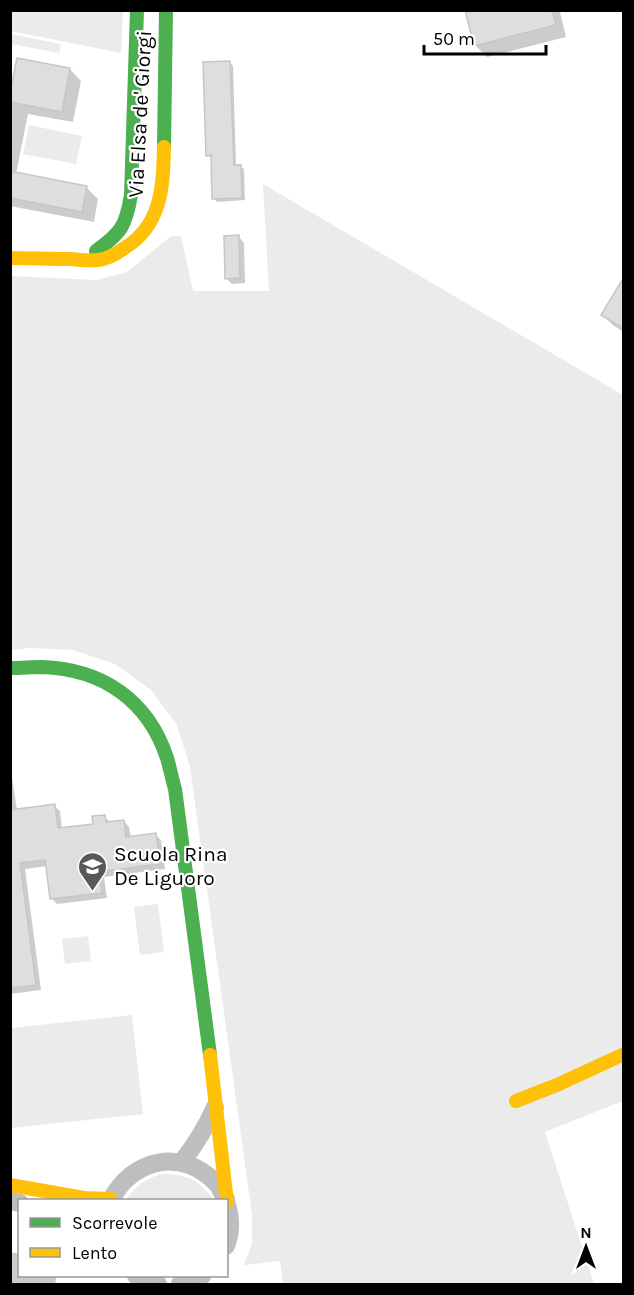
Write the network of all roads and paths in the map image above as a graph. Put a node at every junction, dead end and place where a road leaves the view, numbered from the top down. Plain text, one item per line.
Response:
1 (137, 10) edge
2 (166, 10) edge
3 (10, 258) edge
4 (81, 261) junction
5 (10, 668) edge
6 (624, 1054) edge
7 (516, 1101) dead end
8 (216, 1106) junction
9 (181, 1163) junction
10 (10, 1185) edge
11 (98, 1199) edge
12 (112, 1199) edge
13 (226, 1199) edge
14 (227, 1199) edge
15 (228, 1206) edge
16 (228, 1242) edge
17 (139, 1277) edge
18 (200, 1277) edge
19 (158, 1284) edge
20 (180, 1284) edge

1 - 4 street, Via Elsa de' Giorgi
2 - 4 street, Via Elsa de' Giorgi
3 - 4 street
5 - 8 street
6 - 7 street
8 - 9 street
8 - 14 street
9 - 12 street
9 - 13 street
10 - 11 street
15 - 16 street
17 - 19 street
18 - 20 street

